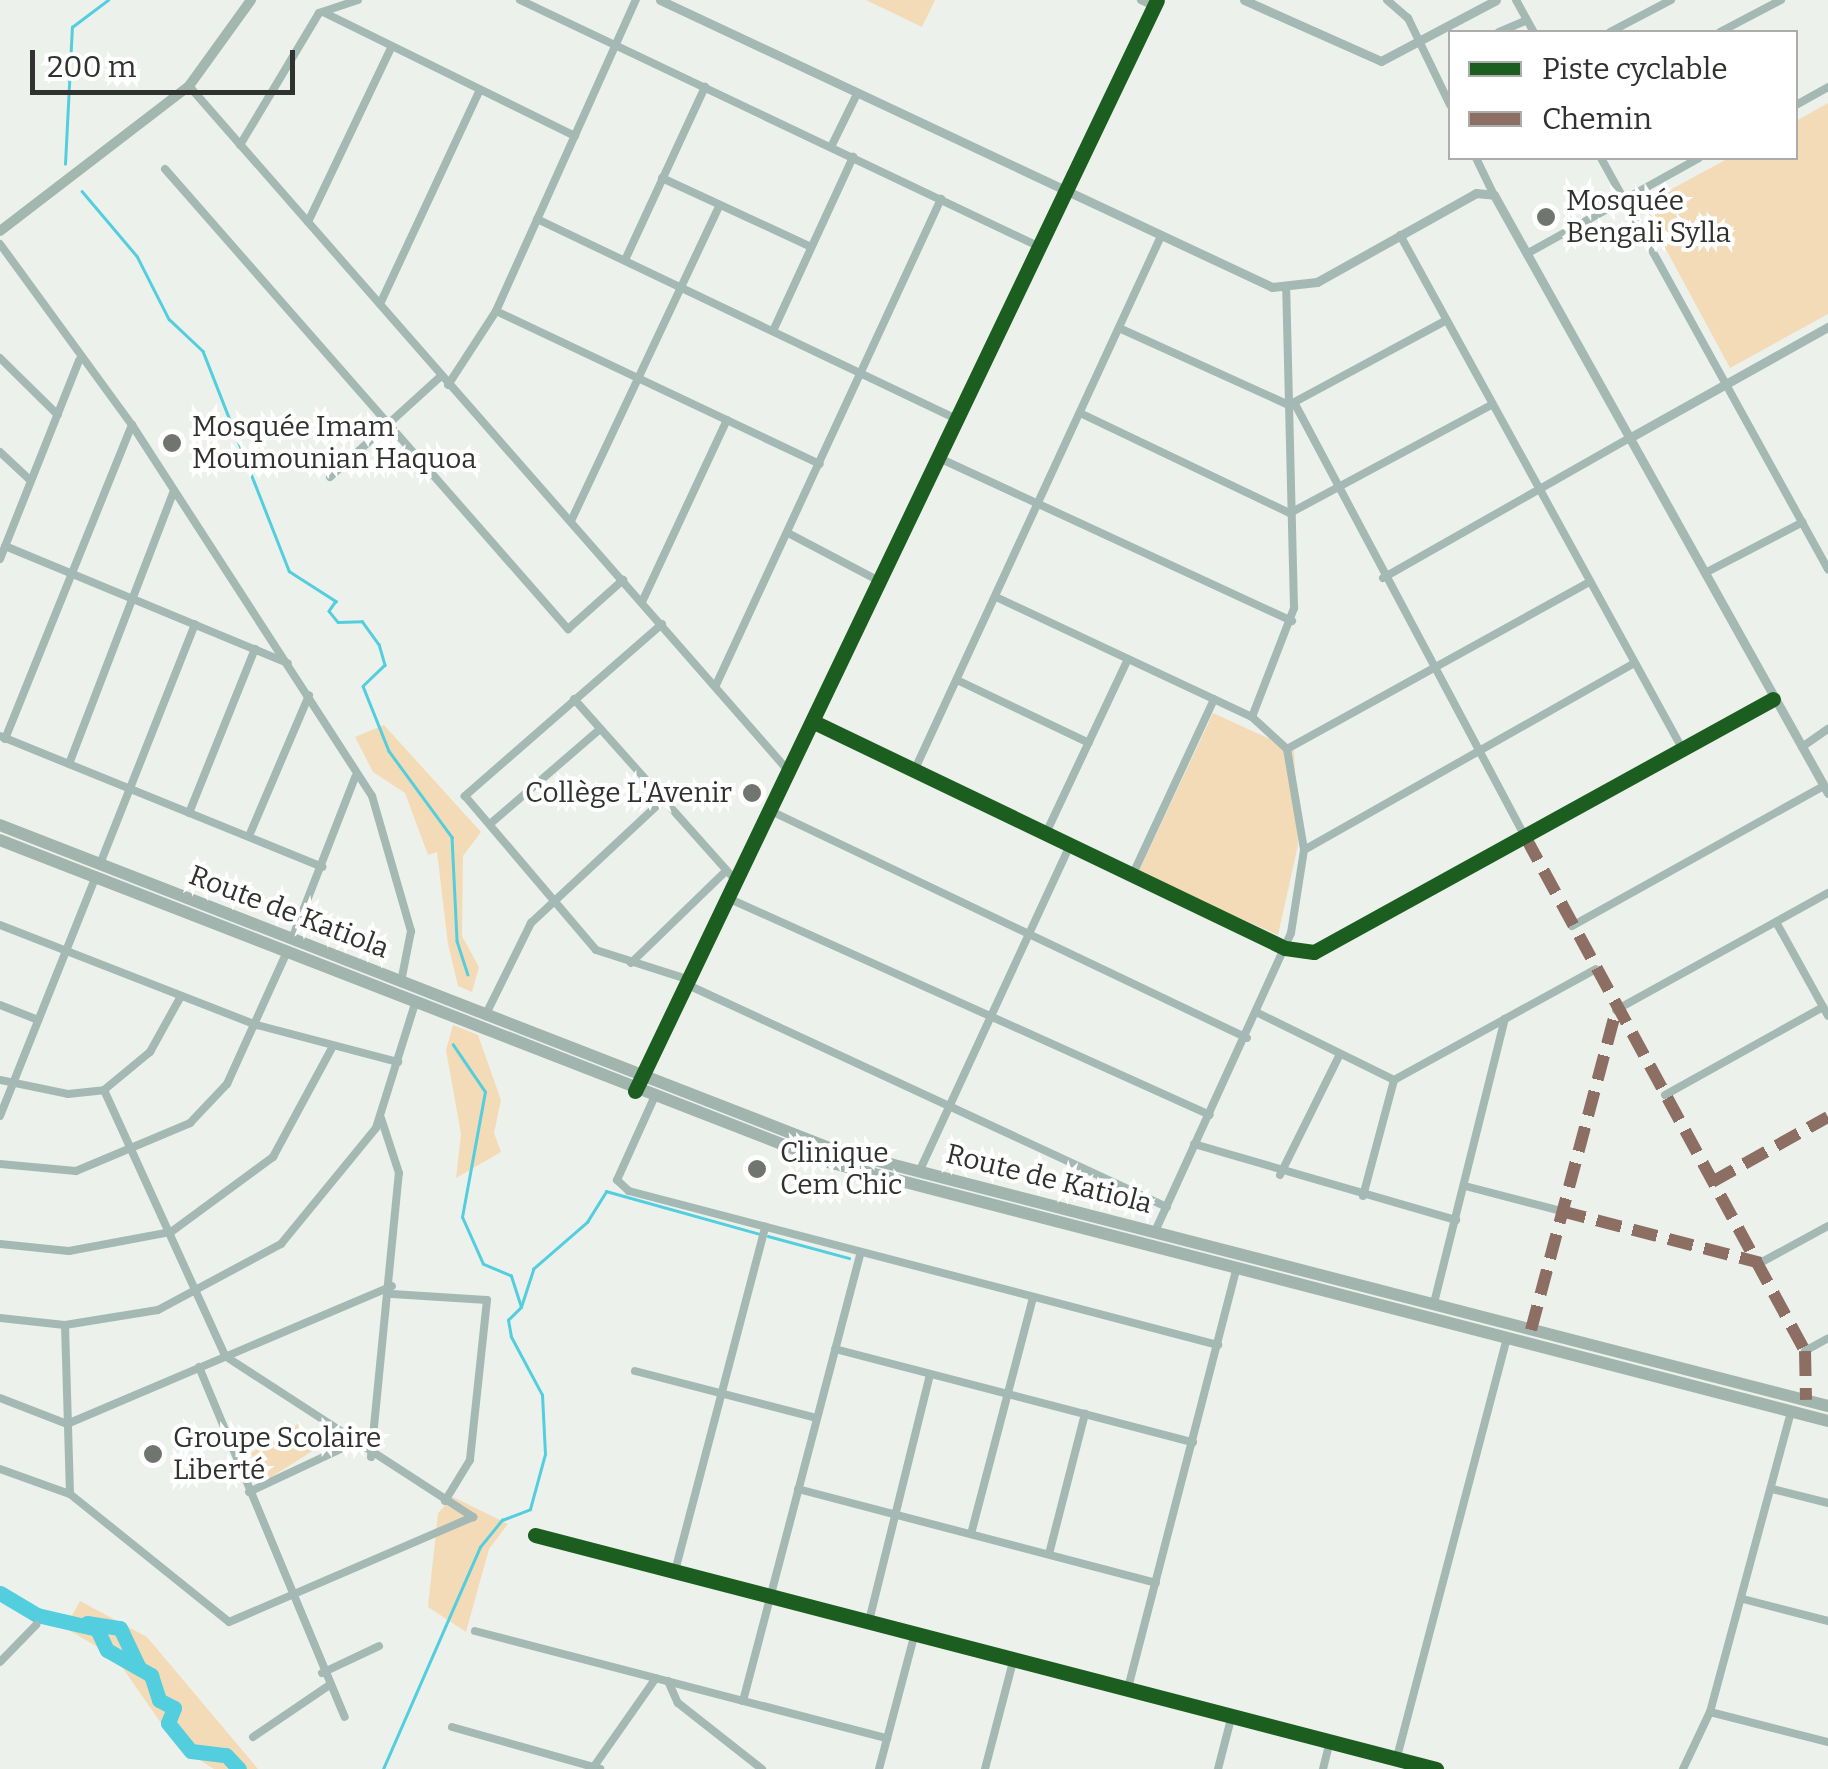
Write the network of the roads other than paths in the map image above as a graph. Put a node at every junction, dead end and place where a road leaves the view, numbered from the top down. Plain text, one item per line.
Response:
1 (251, 0) edge
2 (358, 0) edge
3 (520, 0) edge
4 (636, 0) edge
5 (660, 0) edge
6 (1142, 0) edge
7 (1244, 0) edge
8 (1387, 0) edge
9 (1496, 0) edge
10 (1516, 0) edge
11 (1671, 0) edge
12 (1782, 0) edge
13 (1156, 3) edge
14 (323, 12) junction
15 (1527, 20) junction
16 (1504, 30) edge
17 (1533, 30) edge
18 (1614, 30) edge
19 (1724, 30) edge
20 (1430, 33) junction
21 (1448, 34) edge
22 (1419, 39) junction
23 (615, 44) junction
24 (391, 48) junction
25 (189, 86) junction
26 (705, 87) junction
27 (1828, 87) edge
28 (480, 90) junction
29 (857, 94) junction
30 (1448, 101) edge
31 (1798, 104) edge
32 (575, 136) junction
33 (240, 145) junction
34 (831, 147) junction
35 (852, 157) junction
36 (1477, 160) edge
37 (1602, 160) edge
38 (1695, 160) edge
39 (164, 169) dead end
40 (662, 178) junction
41 (1066, 192) junction
42 (1494, 196) junction
43 (941, 199) junction
44 (1624, 199) junction
45 (720, 205) junction
46 (0, 218) edge
47 (538, 218) junction
48 (12, 222) junction
49 (308, 222) junction
50 (0, 231) edge
51 (1161, 236) junction
52 (1400, 236) junction
53 (0, 244) edge
54 (812, 247) junction
55 (1040, 247) junction
56 (1530, 252) junction
57 (625, 260) junction
58 (682, 288) junction
59 (1286, 289) junction
60 (380, 304) junction
61 (496, 310) junction
62 (1447, 320) junction
63 (1828, 327) edge
64 (1120, 328) junction
65 (774, 331) junction
66 (0, 358) edge
67 (79, 360) junction
68 (861, 374) junction
69 (440, 377) junction
70 (638, 378) junction
71 (1725, 384) junction
72 (448, 385) junction
73 (1292, 404) junction
74 (1492, 404) junction
75 (1080, 413) junction
76 (58, 415) junction
77 (727, 420) junction
78 (957, 420) junction
79 (132, 425) junction
80 (389, 425) junction
81 (1630, 437) junction
82 (0, 452) edge
83 (939, 458) junction
84 (820, 464) junction
85 (330, 477) dead end
86 (32, 481) junction
87 (174, 490) junction
88 (1336, 491) junction
89 (1540, 494) junction
90 (1036, 506) junction
91 (1290, 514) junction
92 (571, 521) junction
93 (1802, 522) junction
94 (788, 532) junction
95 (5, 546) junction
96 (0, 559) edge
97 (1828, 570) edge
98 (69, 573) junction
99 (1705, 573) junction
100 (1384, 578) junction
101 (623, 580) junction
102 (879, 581) junction
103 (1590, 582) junction
104 (996, 596) junction
105 (134, 599) junction
106 (642, 602) junction
107 (1292, 622) junction
108 (195, 624) junction
109 (662, 624) junction
110 (256, 649) junction
111 (1128, 659) junction
112 (289, 663) junction
113 (1635, 663) junction
114 (1434, 669) junction
115 (957, 680) junction
116 (716, 686) junction
117 (309, 695) junction
118 (574, 699) junction
119 (1214, 699) junction
120 (1774, 699) junction
121 (1252, 717) junction
122 (816, 723) junction
123 (600, 729) junction
124 (1828, 729) edge
125 (2, 738) edge
126 (1089, 743) junction
127 (1802, 746) junction
128 (1286, 749) junction
129 (1683, 750) junction
130 (1479, 751) junction
131 (69, 764) junction
132 (915, 769) junction
133 (791, 774) junction
134 (355, 777) junction
135 (129, 788) junction
136 (1826, 790) edge
137 (664, 800) junction
138 (773, 812) junction
139 (189, 813) junction
140 (490, 824) junction
141 (0, 825) edge
142 (1047, 831) junction
143 (249, 836) junction
144 (1526, 838) junction
145 (0, 840) edge
146 (1071, 843) junction
147 (1304, 850) junction
148 (100, 864) junction
149 (322, 867) junction
150 (726, 871) junction
151 (1132, 876) junction
152 (95, 878) junction
153 (738, 882) junction
154 (1828, 893) edge
155 (730, 899) junction
156 (550, 901) junction
157 (1776, 922) junction
158 (0, 925) edge
159 (1572, 926) dead end
160 (1029, 935) junction
161 (292, 940) junction
162 (1285, 948) junction
163 (66, 950) junction
164 (286, 954) junction
165 (632, 963) junction
166 (1596, 969) dead end
167 (401, 982) junction
168 (689, 983) junction
169 (181, 996) junction
170 (416, 998) junction
171 (0, 1005) edge
172 (1823, 1007) junction
173 (1616, 1010) dead end
174 (1258, 1013) junction
175 (485, 1016) junction
176 (1828, 1016) edge
177 (989, 1018) junction
178 (1506, 1018) junction
179 (38, 1020) junction
180 (257, 1025) junction
181 (1247, 1038) junction
182 (332, 1048) junction
183 (1340, 1054) junction
184 (398, 1062) junction
185 (642, 1076) junction
186 (0, 1080) edge
187 (1394, 1080) junction
188 (12, 1085) junction
189 (104, 1090) junction
190 (635, 1091) junction
191 (1665, 1095) dead end
192 (654, 1098) junction
193 (947, 1107) junction
194 (0, 1116) edge
195 (1210, 1116) junction
196 (381, 1118) junction
197 (1194, 1144) junction
198 (136, 1152) junction
199 (0, 1164) edge
200 (919, 1172) junction
201 (1280, 1175) junction
202 (1465, 1186) junction
203 (1362, 1196) junction
204 (1167, 1207) junction
205 (1561, 1211) dead end
206 (1456, 1220) junction
207 (1828, 1226) edge
208 (765, 1227) junction
209 (1156, 1231) junction
210 (171, 1232) junction
211 (0, 1244) edge
212 (861, 1252) junction
213 (1760, 1262) dead end
214 (1237, 1268) junction
215 (392, 1290) junction
216 (200, 1295) junction
217 (1033, 1297) junction
218 (1434, 1303) junction
219 (0, 1318) edge
220 (65, 1325) junction
221 (1507, 1338) junction
222 (1828, 1338) edge
223 (1218, 1345) junction
224 (835, 1349) junction
225 (1806, 1351) dead end
226 (225, 1356) junction
227 (199, 1367) junction
228 (634, 1371) dead end
229 (930, 1374) junction
230 (721, 1394) junction
231 (1008, 1394) junction
232 (0, 1398) edge
233 (1828, 1406) edge
234 (1791, 1411) junction
235 (1084, 1414) junction
236 (817, 1418) junction
237 (1828, 1421) edge
238 (68, 1424) junction
239 (1193, 1442) junction
240 (353, 1443) junction
241 (371, 1457) junction
242 (0, 1469) edge
243 (798, 1489) junction
244 (1772, 1489) junction
245 (250, 1492) junction
246 (70, 1494) junction
247 (445, 1500) junction
248 (1828, 1503) edge
249 (892, 1515) junction
250 (970, 1534) junction
251 (535, 1535) dead end
252 (1049, 1554) junction
253 (675, 1571) junction
254 (1156, 1582) junction
255 (291, 1596) junction
256 (770, 1596) junction
257 (1743, 1599) junction
258 (868, 1621) junction
259 (1828, 1621) edge
260 (36, 1625) dead end
261 (475, 1630) dead end
262 (915, 1633) junction
263 (378, 1646) dead end
264 (1014, 1658) junction
265 (0, 1662) edge
266 (322, 1673) junction
267 (656, 1678) junction
268 (668, 1681) junction
269 (328, 1686) junction
270 (1128, 1688) junction
271 (743, 1700) junction
272 (1710, 1712) junction
273 (1232, 1715) junction
274 (345, 1717) dead end
275 (452, 1727) dead end
276 (253, 1736) dead end
277 (887, 1738) junction
278 (1330, 1740) junction
279 (1828, 1742) edge
280 (1397, 1757) junction
281 (598, 1767) edge
282 (762, 1769) edge
283 (879, 1769) edge
284 (985, 1769) edge
285 (1218, 1769) edge
286 (1322, 1769) edge
287 (1436, 1769) edge
288 (1683, 1769) edge

1 - 25 main road
2 - 14 street
3 - 23 street
4 - 23 street
5 - 29 street
6 - 13 street
7 - 22 street
8 - 22 street
9 - 20 street
10 - 15 street
11 - 18 street
12 - 19 street
13 - 41 street
14 - 24 street
14 - 33 street
15 - 16 street
15 - 17 street
20 - 21 street
20 - 22 street
22 - 30 street
23 - 26 street
23 - 32 street
24 - 28 street
24 - 49 street
25 - 33 street
25 - 48 main road
26 - 34 street
26 - 40 street
27 - 31 street
28 - 32 street
28 - 60 street
29 - 34 street
29 - 41 street
32 - 47 street
33 - 49 street
34 - 35 street
35 - 43 street
35 - 54 street
36 - 42 street
37 - 44 street
38 - 44 street
39 - 80 street
40 - 45 street
40 - 57 street
41 - 51 street
41 - 55 street
42 - 52 street
42 - 56 street
43 - 55 street
43 - 68 street
44 - 56 street
44 - 71 street
45 - 54 street
45 - 58 street
46 - 48 street
47 - 57 street
47 - 61 street
48 - 50 main road
49 - 60 street
51 - 59 street
51 - 64 street
52 - 59 street
52 - 62 street
53 - 67 street
54 - 65 street
55 - 78 street
56 - 81 street
57 - 58 street
58 - 65 street
58 - 70 street
59 - 73 street
60 - 69 street
61 - 70 street
61 - 72 street
62 - 73 street
62 - 74 street
63 - 71 street
64 - 73 street
64 - 75 street
65 - 68 street
66 - 76 street
67 - 76 street
67 - 79 street
68 - 78 street
68 - 84 street
69 - 72 street
69 - 80 street
70 - 77 street
70 - 92 street
71 - 81 street
71 - 93 street
72 - 92 street
73 - 88 street
73 - 91 street
74 - 88 street
74 - 89 street
75 - 90 street
75 - 91 street
76 - 86 street
77 - 84 street
77 - 106 street
78 - 83 street
79 - 87 street
79 - 98 street
80 - 85 street
80 - 101 street
81 - 89 street
81 - 99 street
82 - 86 street
83 - 90 street
83 - 102 street
84 - 94 street
86 - 95 street
87 - 105 street
87 - 112 street
88 - 91 street
88 - 100 street
89 - 100 street
89 - 103 street
90 - 104 street
90 - 107 street
91 - 107 street
92 - 101 street
93 - 97 street
93 - 99 street
94 - 102 street
94 - 116 street
95 - 96 street
95 - 98 street
98 - 105 street
98 - 125 street
99 - 120 street
100 - 114 street
101 - 106 street
102 - 122 street
103 - 113 street
103 - 114 street
104 - 111 street
104 - 115 street
105 - 108 street
105 - 131 street
106 - 109 street
107 - 121 street
108 - 110 street
108 - 135 street
109 - 116 street
109 - 118 street
110 - 112 street
110 - 139 street
111 - 119 street
111 - 126 street
112 - 117 street
113 - 129 street
113 - 130 street
114 - 128 street
114 - 130 street
115 - 126 street
115 - 132 street
116 - 133 street
117 - 134 street
117 - 143 street
118 - 123 street
118 - 140 street
119 - 121 street
119 - 151 street
120 - 127 street
120 - 129 street
121 - 128 street
122 - 132 street
122 - 133 street
123 - 137 street
123 - 140 street
124 - 127 street
125 - 131 street
126 - 142 street
127 - 136 street
128 - 147 street
129 - 144 street
130 - 144 street
130 - 147 street
131 - 135 street
132 - 142 street
133 - 138 street
134 - 149 street
134 - 167 street
135 - 139 street
135 - 148 street
136 - 159 street
137 - 150 street
137 - 156 street
138 - 153 street
138 - 160 street
139 - 143 street
140 - 156 street
141 - 148 highway, Route de Katiola
142 - 146 street
143 - 149 street
144 - 162 street
145 - 152 highway, Route de Katiola
146 - 151 street
146 - 160 street
147 - 162 street
148 - 161 highway, Route de Katiola
149 - 161 street
150 - 153 street
150 - 165 street
151 - 162 street
152 - 163 street
152 - 164 highway, Route de Katiola
153 - 155 street
154 - 157 street
155 - 168 street
155 - 177 street
156 - 165 street
156 - 175 street
157 - 172 street
157 - 173 street
158 - 163 street
160 - 177 street
160 - 181 street
161 - 167 highway, Route de Katiola
162 - 174 street
163 - 169 street
163 - 179 street
164 - 170 highway, Route de Katiola
164 - 180 street
165 - 168 street
166 - 178 street
167 - 170 highway, Route de Katiola
168 - 185 street
168 - 193 street
169 - 180 street
169 - 189 street
170 - 175 highway, Route de Katiola
170 - 184 street
170 - 190 highway, Route de Katiola
171 - 179 street
172 - 176 street
172 - 191 street
174 - 181 street
174 - 183 street
175 - 185 highway, Route de Katiola
177 - 193 street
177 - 195 street
178 - 187 street
178 - 202 street
179 - 188 street
180 - 182 street
180 - 198 street
181 - 195 street
182 - 184 street
182 - 210 street
183 - 187 street
183 - 201 street
184 - 196 street
185 - 190 street
185 - 200 highway, Route de Katiola
186 - 188 street
187 - 203 street
188 - 189 street
188 - 194 street
189 - 198 street
190 - 192 highway, Route de Katiola
192 - 208 street
192 - 214 highway, Route de Katiola
193 - 200 street
193 - 204 street
195 - 197 street
196 - 215 street
196 - 216 street
197 - 201 street
197 - 204 street
198 - 199 street
198 - 210 street
200 - 209 highway, Route de Katiola
201 - 203 street
202 - 205 street
202 - 206 street
203 - 206 street
204 - 209 street
206 - 218 street
207 - 213 street
208 - 212 street
208 - 230 street
209 - 218 highway, Route de Katiola
210 - 211 street
210 - 216 street
212 - 217 street
212 - 224 street
214 - 221 highway, Route de Katiola
214 - 223 street
215 - 226 street
215 - 241 street
215 - 247 street
216 - 220 street
216 - 226 street
217 - 223 street
217 - 231 street
218 - 233 highway, Route de Katiola
219 - 220 street
220 - 238 street
221 - 234 highway, Route de Katiola
221 - 280 street
222 - 225 street
223 - 239 street
224 - 229 street
224 - 236 street
226 - 227 street
226 - 240 street
227 - 238 street
227 - 245 street
228 - 230 street
229 - 231 street
229 - 249 street
230 - 236 street
230 - 253 street
231 - 235 street
231 - 250 street
232 - 238 street
234 - 237 highway, Route de Katiola
234 - 244 street
235 - 239 street
235 - 252 street
236 - 243 street
238 - 246 street
239 - 254 street
240 - 241 street
240 - 245 street
241 - 247 street
242 - 246 street
243 - 249 street
243 - 256 street
244 - 248 street
244 - 257 street
245 - 255 street
246 - 255 street
247 - 255 street
249 - 250 street
249 - 258 street
250 - 252 street
251 - 253 street
252 - 254 street
253 - 256 street
254 - 270 street
255 - 266 street
256 - 258 street
256 - 271 street
257 - 259 street
257 - 272 street
258 - 262 street
260 - 265 street
261 - 267 street
262 - 264 street
262 - 277 street
263 - 266 street
264 - 270 street
264 - 284 street
266 - 269 street
267 - 268 street
267 - 281 street
268 - 271 street
268 - 282 street
269 - 274 street
269 - 276 street
270 - 273 street
271 - 277 street
272 - 279 street
272 - 288 street
273 - 278 street
273 - 285 street
275 - 281 street
277 - 283 street
278 - 280 street
278 - 286 street
280 - 287 street

